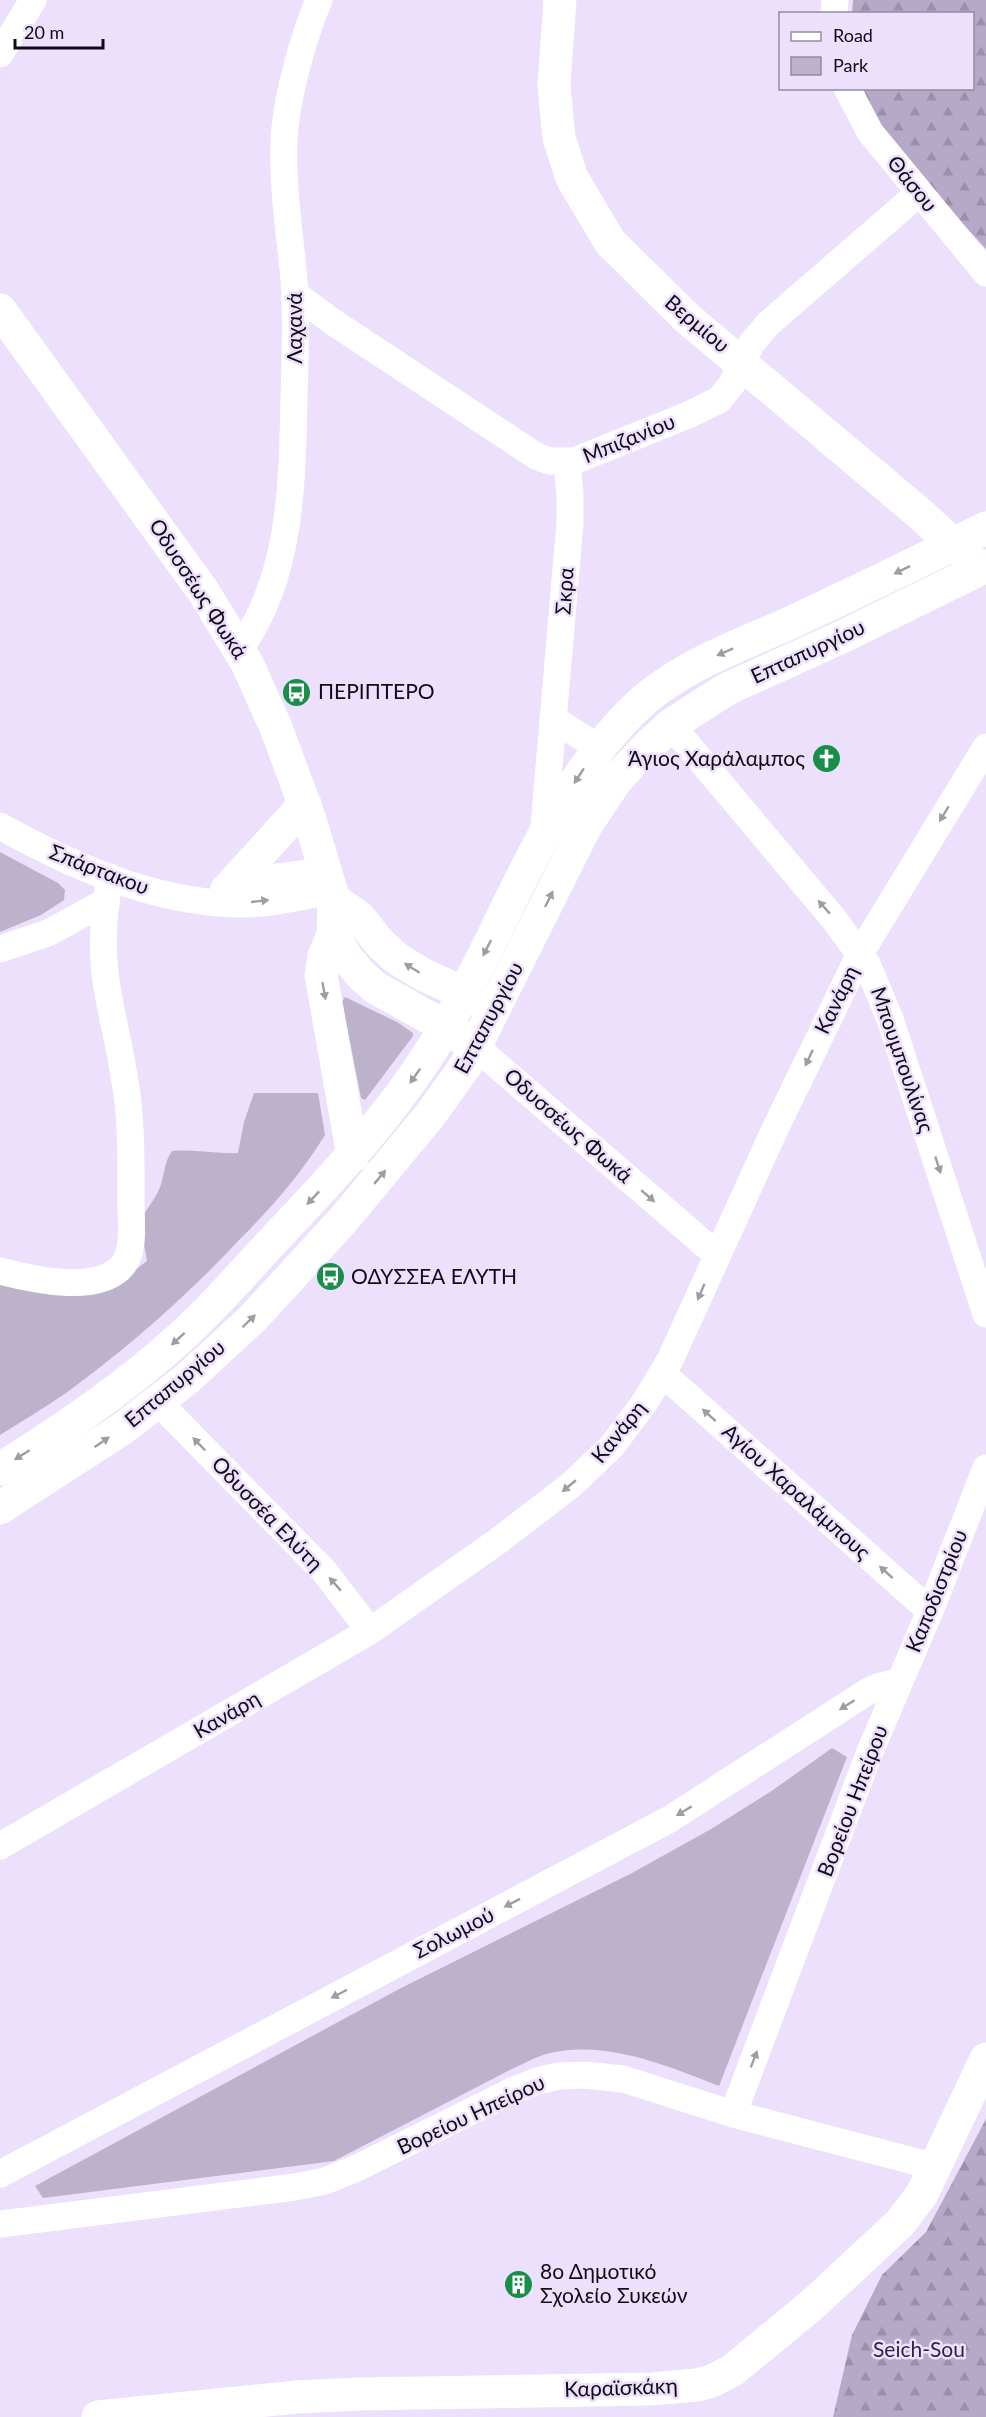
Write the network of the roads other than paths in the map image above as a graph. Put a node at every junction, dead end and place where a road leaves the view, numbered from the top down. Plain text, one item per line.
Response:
1 (33, 0) edge
2 (320, 0) edge
3 (560, 0) edge
4 (0, 54) edge
5 (848, 90) edge
6 (919, 193) junction
7 (986, 273) edge
8 (295, 294) junction
9 (0, 310) edge
10 (742, 362) junction
11 (567, 462) junction
12 (986, 528) edge
13 (954, 544) junction
14 (984, 571) edge
15 (239, 650) junction
16 (553, 719) junction
17 (671, 725) junction
18 (986, 747) edge
19 (599, 748) junction
20 (977, 772) edge
21 (305, 804) junction
22 (0, 826) edge
23 (543, 837) junction
24 (233, 883) junction
25 (330, 887) junction
26 (107, 889) junction
27 (202, 901) junction
28 (333, 935) junction
29 (0, 949) edge
30 (861, 952) junction
31 (465, 994) junction
32 (496, 1008) junction
33 (446, 1027) junction
34 (477, 1048) junction
35 (353, 1156) junction
36 (717, 1255) junction
37 (0, 1271) edge
38 (986, 1314) edge
39 (662, 1374) junction
40 (159, 1402) junction
41 (986, 1468) edge
42 (0, 1469) edge
43 (0, 1508) edge
44 (930, 1611) junction
45 (370, 1630) junction
46 (900, 1681) junction
47 (0, 1846) edge
48 (986, 2059) edge
49 (733, 2114) junction
50 (936, 2167) junction
51 (0, 2174) edge
52 (0, 2224) edge
53 (98, 2417) edge

1 - 4 street
2 - 8 street, Λαχανά
3 - 10 main road, Βερμίου
5 - 6 street, Θάσου
6 - 7 street, Θάσου
6 - 10 street, Μπιζανίου
8 - 11 street, Μπιζανίου
8 - 15 street, Λαχανά
9 - 15 main road, Οδυσσέως Φωκά
10 - 11 street, Μπιζανίου
10 - 13 main road, Βερμίου
11 - 16 street, Σκρα
12 - 13 main road, Επταπυργίου
13 - 14 main road, Βερμίου
13 -> 19 main road, Επταπυργίου
14 - 17 main road, Επταπυργίου
15 - 21 main road, Οδυσσέως Φωκά
16 - 19 street
16 - 23 street, Σκρα
30 -> 17 street, Μπουμπουλίνας
32 -> 17 main road, Επταπυργίου
18 - 20 street, Κανάρη
19 -> 23 main road, Επταπυργίου
20 -> 30 street, Κανάρη
21 - 24 main road
21 - 25 main road, Οδυσσέως Φωκά
22 - 26 street, Σπάρτακου
23 -> 31 main road, Επταπυργίου
24 - 25 street
24 - 27 street
27 -> 25 street, Σπάρτακου
25 - 28 main road, Οδυσσέως Φωκά
31 -> 25 main road
26 - 27 street, Σπάρτακου
26 - 29 street
26 - 37 street
28 - 33 main road, Οδυσσέως Φωκά
28 -> 35 main road
30 -> 36 street, Κανάρη
30 -> 38 street, Μπουμπουλίνας
31 - 32 main road
31 - 33 main road, Επταπυργίου
32 - 34 main road, Επταπυργίου
33 - 34 main road, Οδυσσέως Φωκά
33 -> 35 main road, Επταπυργίου
34 -> 36 street, Οδυσσέως Φωκά
40 -> 34 main road, Επταπυργίου
35 -> 42 main road, Επταπυργίου
36 -> 39 street, Κανάρη
44 -> 39 street, Αγίου Χαραλάμπους
39 -> 45 street, Κανάρη
43 -> 40 main road, Επταπυργίου
45 -> 40 street, Οδυσσέα Ελύτη
41 - 44 street, Καποδιστρίου
44 - 46 street, Καποδιστρίου
45 - 47 street, Κανάρη
49 -> 46 street, Βορείου Ηπείρου
46 -> 51 street, Σολωμού
48 - 50 main road, Καραϊσκάκη
49 - 50 street
49 - 52 street, Βορείου Ηπείρου
50 - 53 main road, Καραϊσκάκη

